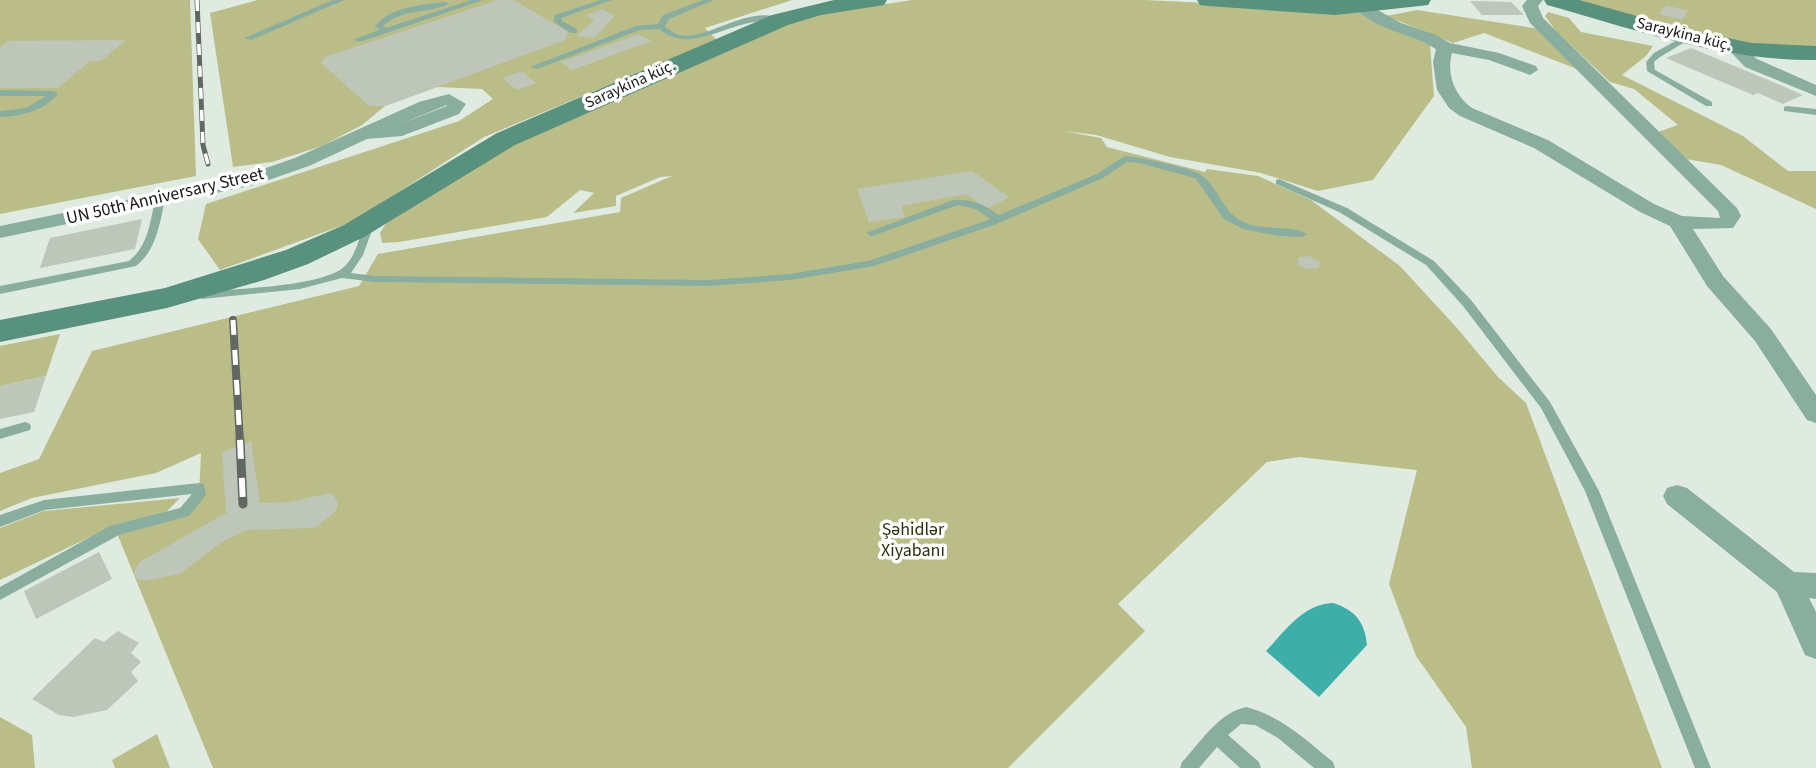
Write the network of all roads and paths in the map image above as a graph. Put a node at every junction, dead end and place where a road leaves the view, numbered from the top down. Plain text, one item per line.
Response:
1 (340, 0) edge
2 (608, 0) edge
3 (709, 0) edge
4 (876, 0) edge
5 (1209, 0) edge
6 (1420, 0) edge
7 (1535, 0) edge
8 (1555, 0) edge
9 (474, 1) edge
10 (1362, 7) junction
11 (780, 20) junction
12 (661, 26) junction
13 (574, 32) dead end
14 (1691, 36) junction
15 (248, 38) dead end
16 (357, 40) dead end
17 (1733, 46) junction
18 (1445, 47) junction
19 (1816, 53) edge
20 (534, 67) dead end
21 (1530, 70) dead end
22 (1816, 91) edge
23 (0, 93) edge
24 (1709, 104) dead end
25 (1787, 109) dead end
26 (1816, 112) edge
27 (0, 114) edge
28 (365, 134) dead end
29 (1279, 182) dead end
30 (160, 200) junction
31 (997, 219) junction
32 (370, 221) junction
33 (1678, 222) junction
34 (0, 232) edge
35 (871, 233) dead end
36 (1302, 234) dead end
37 (342, 275) junction
38 (0, 290) edge
39 (158, 300) junction
40 (0, 331) edge
41 (1816, 414) edge
42 (26, 428) dead end
43 (0, 434) edge
44 (1677, 496) dead end
45 (0, 521) edge
46 (1802, 585) edge
47 (0, 594) edge
48 (1816, 645) edge
49 (1218, 737) junction
50 (1188, 768) edge
51 (1253, 768) edge
52 (1327, 768) edge
53 (1703, 768) edge

1 - 15 lane
2 - 13 lane
3 - 12 lane
4 - 11 street, Saraykina küç.
5 - 10 street
6 - 10 street
7 - 33 street
8 - 14 street, Saraykina küç.
9 - 16 lane
10 - 18 street
11 - 12 lane
11 - 32 street, Saraykina küç.
12 - 20 lane
14 - 17 street, Saraykina küç.
14 - 24 lane
17 - 19 street, Saraykina küç.
17 - 22 street
18 - 21 street
18 - 33 street
23 - 27 lane
25 - 26 lane
28 - 30 street, UN 50th Anniversary Street
29 - 53 lane
30 - 34 street, UN 50th Anniversary Street
30 - 38 lane
31 - 35 lane
31 - 36 lane
31 - 37 lane
32 - 37 lane
32 - 39 street
33 - 41 street
37 - 39 lane
39 - 40 street
42 - 43 lane
44 - 46 street
45 - 47 lane
46 - 48 street
49 - 50 lane
49 - 51 lane
49 - 52 lane

